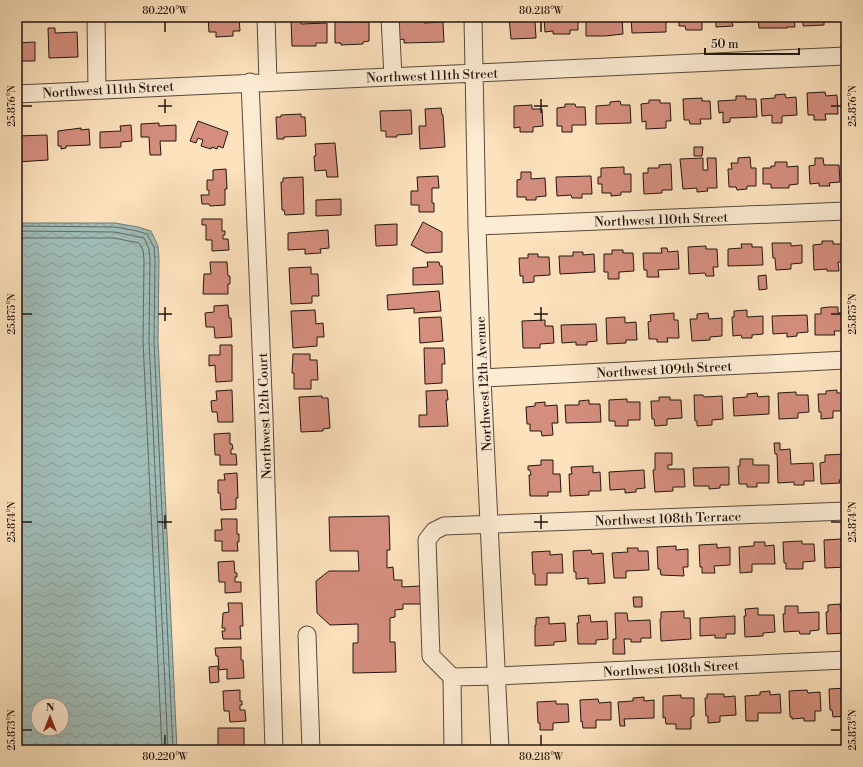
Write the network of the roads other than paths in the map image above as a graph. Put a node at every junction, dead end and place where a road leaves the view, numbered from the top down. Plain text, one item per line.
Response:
1 (96, 17) edge
2 (266, 17) edge
3 (390, 17) edge
4 (473, 17) edge
5 (846, 56) edge
6 (475, 74) junction
7 (393, 77) junction
8 (250, 82) junction
9 (268, 82) junction
10 (97, 90) junction
11 (17, 94) edge
12 (846, 212) edge
13 (477, 226) junction
14 (846, 360) edge
15 (482, 378) junction
16 (846, 511) edge
17 (490, 525) junction
18 (307, 635) dead end
19 (846, 660) edge
20 (497, 676) junction
21 (452, 677) junction
22 (274, 750) edge
23 (311, 750) edge
24 (453, 750) edge
25 (500, 750) edge

1 - 10 street
2 - 9 street
3 - 7 street
4 - 6 street, Northwest 12th Avenue
5 - 6 street, Northwest 111th Street
6 - 7 street, Northwest 111th Street
6 - 13 street, Northwest 12th Avenue
7 - 9 street, Northwest 111th Street
8 - 9 street, Northwest 111th Street
8 - 10 street, Northwest 111th Street
8 - 22 street, Northwest 12th Court
10 - 11 street, Northwest 111th Street
12 - 13 street, Northwest 110th Street
13 - 15 street, Northwest 12th Avenue
14 - 15 street, Northwest 109th Street
15 - 17 street, Northwest 12th Avenue
16 - 17 street, Northwest 108th Terrace
17 - 20 street, Northwest 12th Avenue
17 - 21 street, Northwest 108th Terrace
18 - 23 street
19 - 20 street, Northwest 108th Street
20 - 21 street, Northwest 108th Street
20 - 25 street, Northwest 12th Avenue
21 - 24 street

